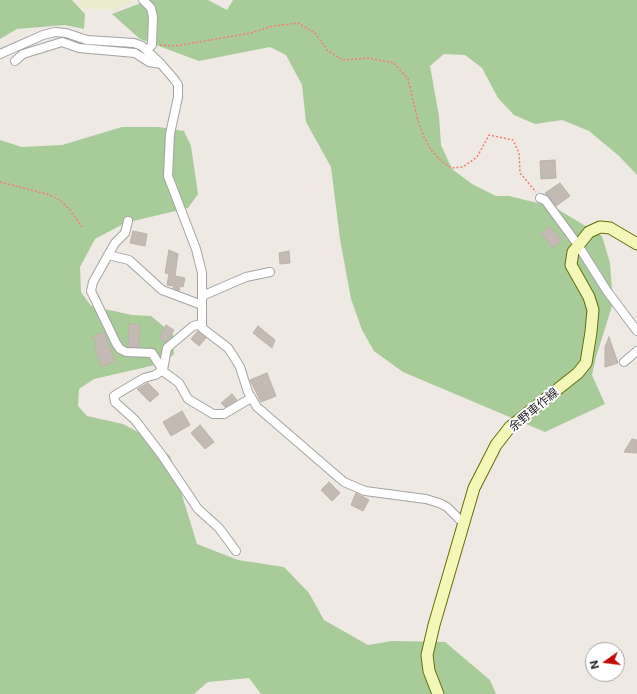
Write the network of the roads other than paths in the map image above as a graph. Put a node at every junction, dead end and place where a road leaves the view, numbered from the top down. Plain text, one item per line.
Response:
1 (143, 0) edge
2 (149, 48) junction
3 (0, 54) edge
4 (15, 61) dead end
5 (161, 64) junction
6 (540, 198) road end
7 (128, 221) dead end
8 (637, 244) edge
9 (578, 245) junction
10 (108, 255) junction
11 (270, 272) dead end
12 (202, 296) junction
13 (202, 304) junction
14 (201, 324) junction
15 (637, 331) edge
16 (637, 351) edge
17 (624, 362) dead end
18 (163, 370) junction
19 (251, 398) junction
20 (464, 524) junction
21 (236, 551) dead end
22 (438, 694) edge

1 - 2 street
2 - 3 street
2 - 5 street
4 - 5 street
5 - 12 street
6 - 9 street
7 - 10 street
8 - 9 main road, 余野車作線
9 - 15 street
9 - 20 main road, 余野車作線
10 - 13 street
10 - 18 street
11 - 12 street
12 - 13 street
13 - 14 street
14 - 18 street
14 - 19 street
16 - 17 street
18 - 19 street
18 - 21 street
19 - 20 street
20 - 22 main road, 余野車作線

